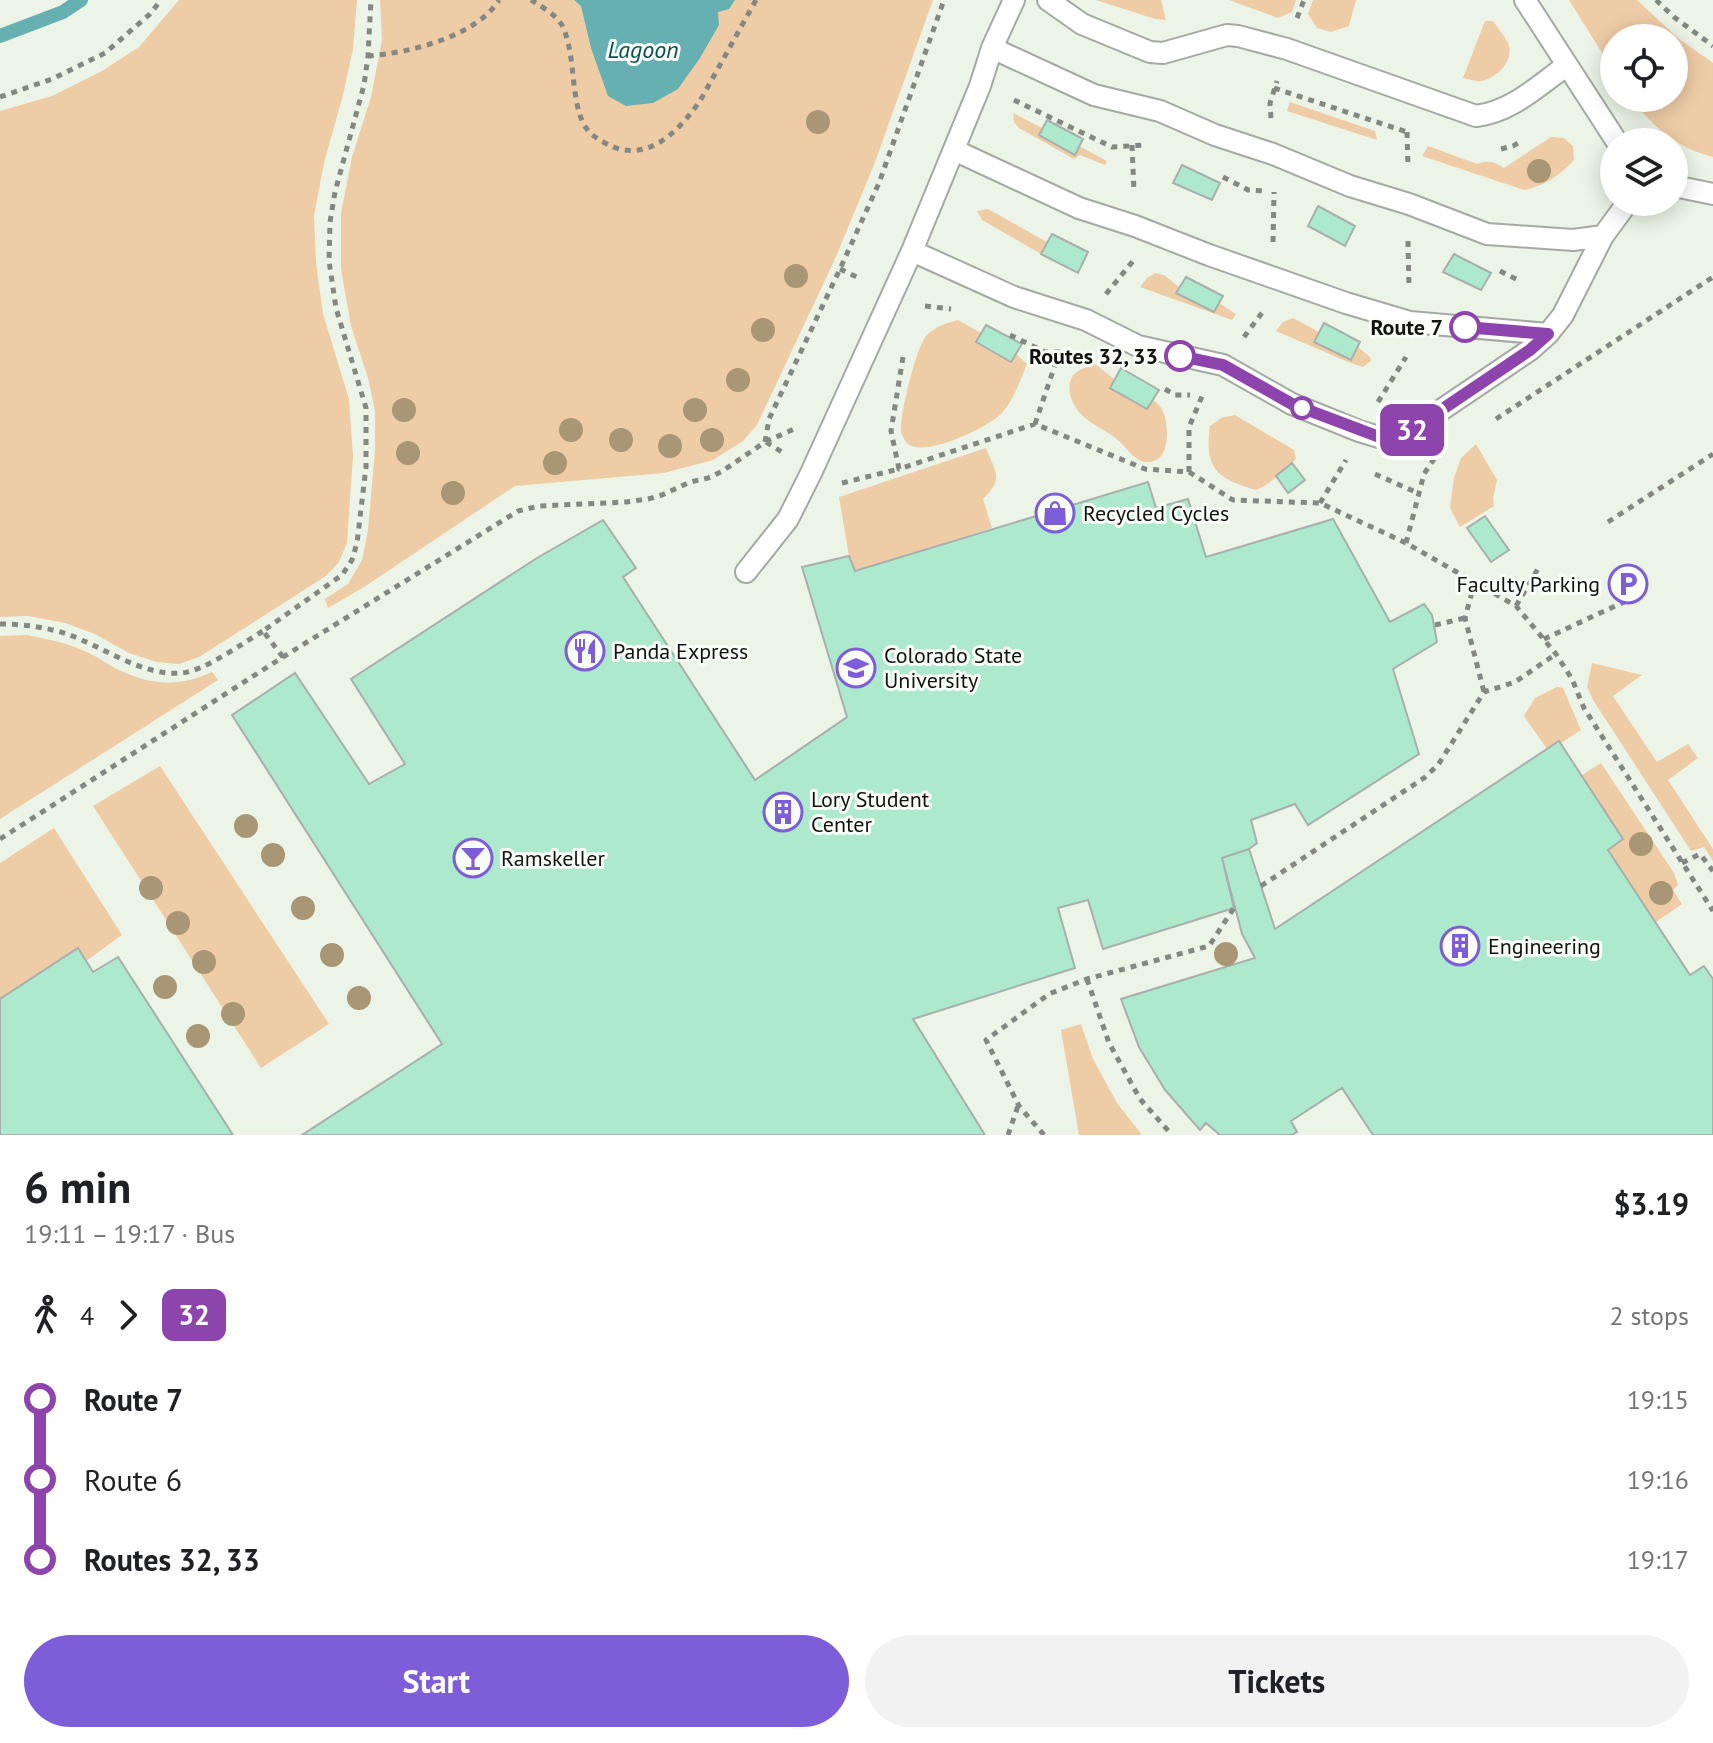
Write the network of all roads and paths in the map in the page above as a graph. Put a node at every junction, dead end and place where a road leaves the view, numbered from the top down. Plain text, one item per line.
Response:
1 (161, 0) edge
2 (371, 0) edge
3 (499, 0) edge
4 (531, 0) edge
5 (756, 0) edge
6 (944, 0) edge
7 (1014, 0) edge
8 (1048, 0) edge
9 (1304, 0) edge
10 (1525, 0) edge
11 (1656, 0) edge
12 (1713, 46) edge
13 (992, 48) junction
14 (1287, 49) junction
15 (368, 56) junction
16 (1566, 66) junction
17 (0, 97) edge
18 (1608, 128) edge
19 (1132, 145) dead end
20 (954, 150) junction
21 (1273, 154) junction
22 (1688, 189) edge
23 (1713, 194) edge
24 (1618, 216) edge
25 (1135, 226) junction
26 (1603, 236) junction
27 (912, 251) junction
28 (840, 269) junction
29 (1273, 277) junction
30 (1713, 277) edge
31 (866, 282) dead end
32 (1086, 320) junction
33 (1548, 334) junction
34 (904, 356) dead end
35 (1223, 365) junction
36 (1035, 424) junction
37 (1486, 425) dead end
38 (765, 442) junction
39 (1446, 451) dead end
40 (1713, 454) edge
41 (791, 458) dead end
42 (1342, 466) dead end
43 (899, 469) junction
44 (1189, 472) junction
45 (851, 481) dead end
46 (1320, 503) junction
47 (1608, 522) dead end
48 (1406, 543) junction
49 (1539, 567) dead end
50 (746, 572) dead end
51 (1475, 581) junction
52 (1624, 602) dead end
53 (1516, 606) junction
54 (1465, 618) junction
55 (0, 624) edge
56 (1435, 625) dead end
57 (263, 631) junction
58 (1544, 639) junction
59 (1556, 654) junction
60 (283, 657) junction
61 (1484, 692) junction
62 (0, 839) edge
63 (1682, 863) junction
64 (1713, 871) edge
65 (1261, 886) dead end
66 (1234, 908) dead end
67 (1712, 908) edge
68 (1087, 979) junction
69 (1019, 1106) junction
70 (1008, 1135) edge
71 (1044, 1135) edge
72 (1172, 1135) edge

1 - 17 path
2 - 15 path
3 - 15 path
4 - 5 path
6 - 28 path
7 - 13 lane
8 - 14 lane
9 - 14 path
10 - 16 lane
11 - 12 path
13 - 20 lane
13 - 21 lane
14 - 16 lane
14 - 21 path
15 - 57 path
16 - 18 lane
19 - 25 path
20 - 25 lane
20 - 27 lane
21 - 26 lane
21 - 29 path
22 - 23 lane
24 - 26 lane
25 - 29 lane
25 - 32 path
26 - 33 lane
27 - 32 lane
27 - 50 lane
28 - 31 path
28 - 38 path
29 - 33 lane
29 - 35 path
30 - 37 path
32 - 35 lane
32 - 36 path
33 - 35 lane
34 - 43 path
35 - 44 path
36 - 43 path
36 - 44 path
38 - 41 path
38 - 60 path
39 - 48 path
40 - 47 path
42 - 46 path
43 - 45 path
44 - 46 path
46 - 48 path
48 - 51 path
49 - 53 path
51 - 53 path
51 - 54 path
52 - 58 path
53 - 58 path
54 - 56 path
54 - 61 path
55 - 57 path
57 - 60 path
58 - 59 path
59 - 61 path
59 - 63 path
60 - 62 path
61 - 65 path
63 - 64 path
63 - 67 path
66 - 68 path
68 - 69 path
68 - 72 path
69 - 70 path
69 - 71 path

